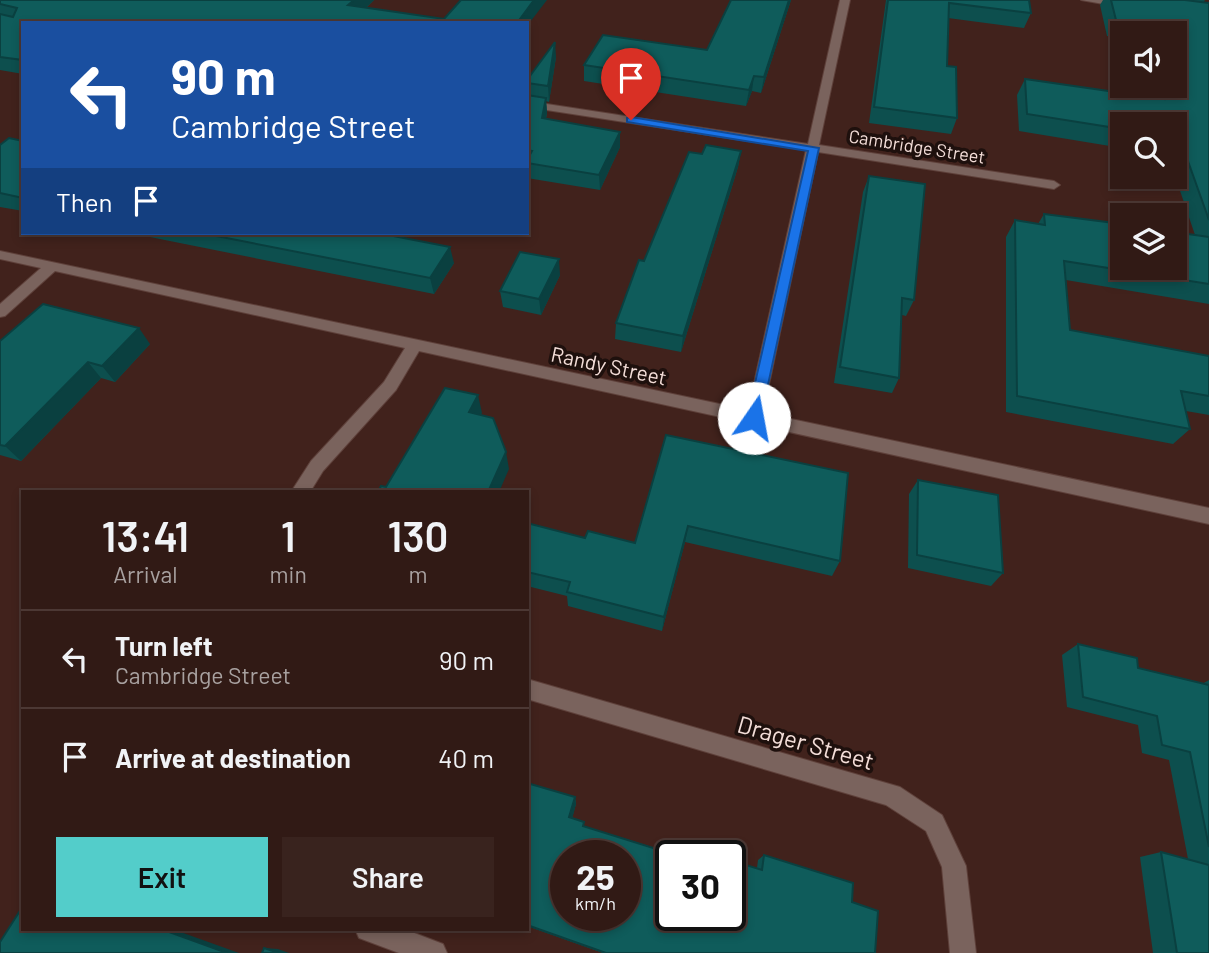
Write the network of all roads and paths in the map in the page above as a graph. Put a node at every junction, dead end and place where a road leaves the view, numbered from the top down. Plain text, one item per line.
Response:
1 (845, 0) edge
2 (1086, 0) edge
3 (1141, 6) edge
4 (529, 104) edge
5 (814, 148) junction
6 (1054, 185) dead end
7 (0, 255) edge
8 (52, 266) junction
9 (0, 312) edge
10 (415, 344) junction
11 (754, 418) junction
12 (301, 490) edge
13 (1209, 516) edge
14 (529, 690) edge
15 (374, 931) edge
16 (434, 953) edge
17 (963, 953) edge

1 - 5 street
2 - 3 street
4 - 5 street, Cambridge Street
5 - 6 street, Cambridge Street
5 - 11 street
7 - 8 street, Randy Street
8 - 9 street
8 - 10 street, Randy Street
10 - 11 street, Randy Street
10 - 12 street
11 - 13 street, Randy Street
14 - 17 street, Drager Street
15 - 16 street

